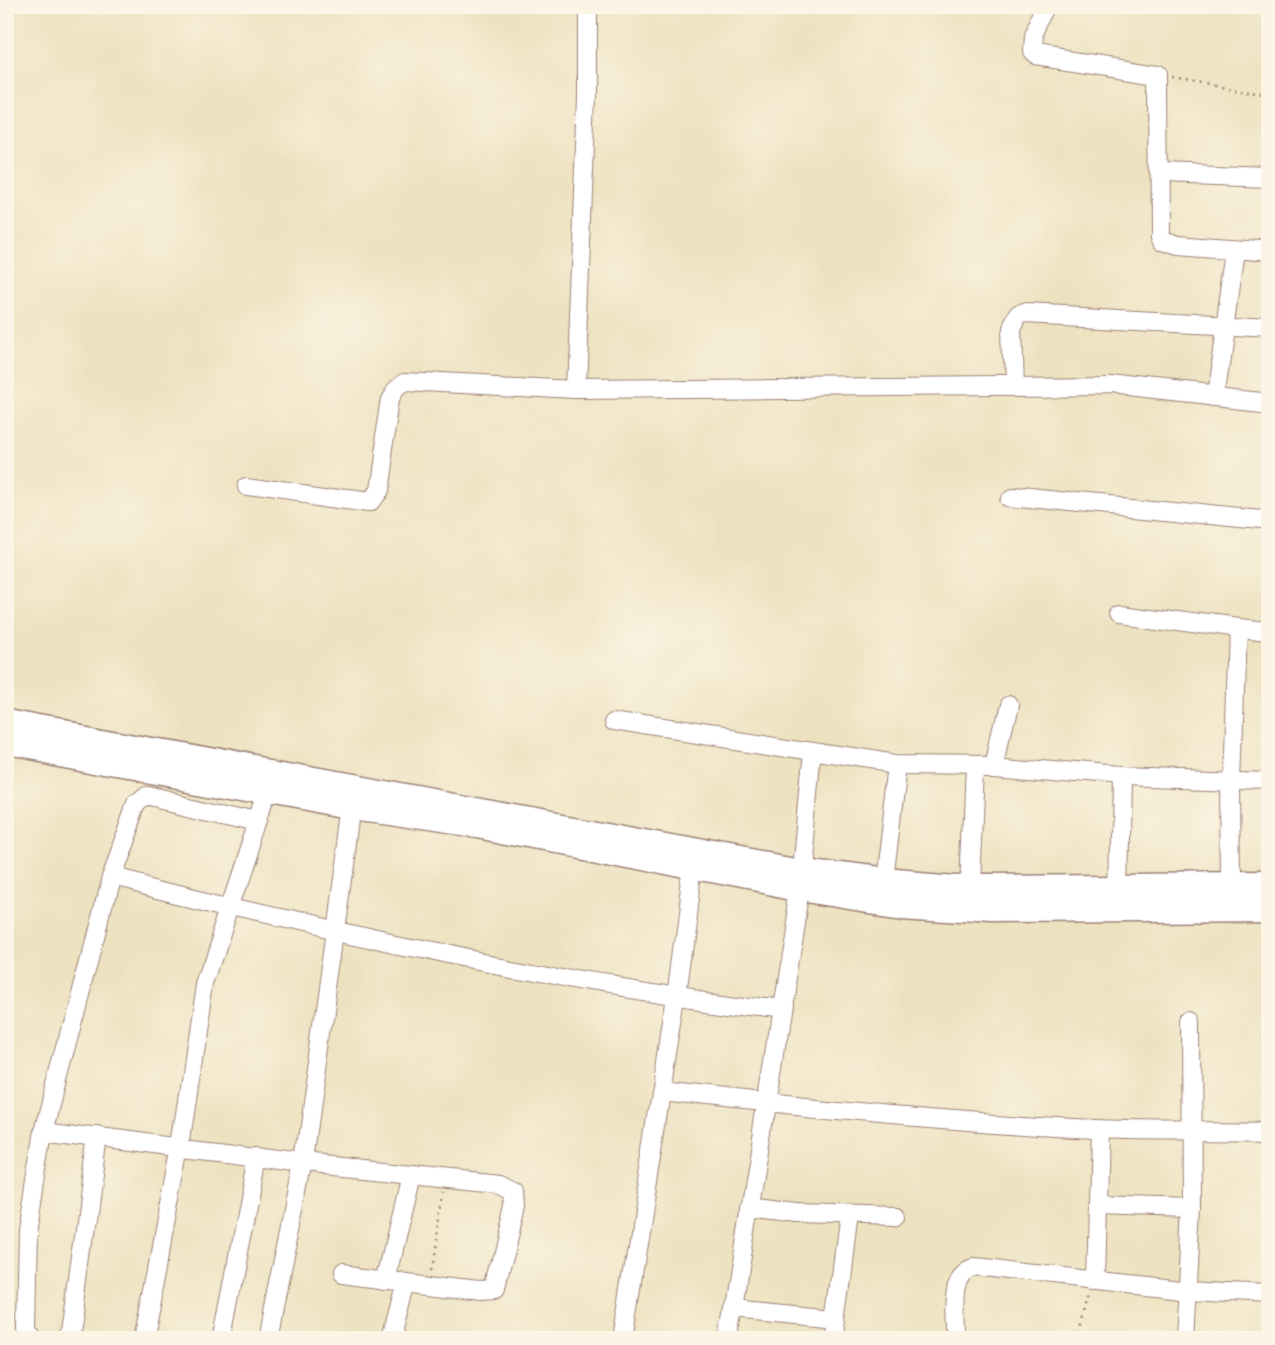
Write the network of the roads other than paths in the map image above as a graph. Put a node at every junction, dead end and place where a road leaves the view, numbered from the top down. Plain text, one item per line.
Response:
1 (588, 5) edge
2 (1049, 5) edge
3 (1159, 174) junction
4 (1270, 178) edge
5 (1234, 250) junction
6 (1270, 251) edge
7 (1224, 326) junction
8 (1270, 328) edge
9 (1013, 384) junction
10 (576, 390) junction
11 (1213, 397) junction
12 (1270, 403) edge
13 (246, 485) dead end
14 (1010, 496) dead end
15 (1270, 522) edge
16 (1119, 612) dead end
17 (1236, 629) junction
18 (1270, 632) edge
19 (1008, 705) dead end
20 (614, 720) dead end
21 (5, 723) edge
22 (5, 744) edge
23 (813, 751) junction
24 (897, 764) junction
25 (994, 765) junction
26 (975, 766) junction
27 (1121, 776) junction
28 (1270, 781) edge
29 (1231, 782) junction
30 (269, 791) junction
31 (354, 797) junction
32 (258, 821) junction
33 (694, 868) junction
34 (110, 877) junction
35 (801, 879) junction
36 (883, 881) junction
37 (1270, 886) edge
38 (1232, 887) junction
39 (970, 888) junction
40 (1119, 900) junction
41 (230, 906) junction
42 (1270, 909) edge
43 (335, 933) junction
44 (677, 997) junction
45 (782, 1010) junction
46 (1191, 1022) dead end
47 (662, 1092) junction
48 (766, 1104) junction
49 (1191, 1128) junction
50 (1099, 1130) junction
51 (1270, 1130) edge
52 (44, 1131) junction
53 (97, 1137) junction
54 (181, 1147) junction
55 (256, 1157) junction
56 (303, 1164) junction
57 (411, 1175) junction
58 (1097, 1206) junction
59 (749, 1208) junction
60 (1192, 1209) junction
61 (849, 1217) junction
62 (898, 1217) dead end
63 (341, 1274) dead end
64 (386, 1280) junction
65 (407, 1282) junction
66 (1095, 1282) junction
67 (1189, 1291) junction
68 (1270, 1295) edge
69 (734, 1308) junction
70 (836, 1318) junction
71 (30, 1340) edge
72 (69, 1340) edge
73 (144, 1340) edge
74 (221, 1340) edge
75 (268, 1340) edge
76 (392, 1340) edge
77 (623, 1340) edge
78 (729, 1340) edge
79 (833, 1340) edge
80 (956, 1340) edge
81 (1185, 1340) edge

1 - 10 street
2 - 3 street
3 - 4 street
3 - 5 street
5 - 6 street
5 - 7 street
7 - 8 street
7 - 9 street
7 - 11 street
9 - 10 street
9 - 11 street
10 - 13 street
11 - 12 street
14 - 15 street
16 - 17 street
17 - 18 street
17 - 29 street
19 - 25 street
20 - 23 street
21 - 31 main road
22 - 30 main road
23 - 24 street
23 - 35 street
24 - 26 street
24 - 36 street
25 - 26 street
25 - 27 street
26 - 39 street
27 - 29 street
27 - 40 street
28 - 29 street
29 - 38 street
30 - 31 main road
30 - 32 street
31 - 33 main road
31 - 35 main road
31 - 43 street
32 - 34 street
32 - 41 street
33 - 35 main road
33 - 44 street
34 - 41 street
34 - 52 street
35 - 36 main road
35 - 40 main road
35 - 45 street
36 - 39 main road
37 - 38 main road
38 - 40 main road
39 - 40 main road
40 - 42 main road
41 - 43 street
41 - 54 street
43 - 44 street
43 - 56 street
44 - 45 street
44 - 47 street
45 - 48 street
46 - 49 street
47 - 48 street
47 - 77 street
48 - 50 street
48 - 59 street
49 - 50 street
49 - 51 street
49 - 60 street
50 - 58 street
52 - 53 street
52 - 71 street
53 - 54 street
53 - 72 street
54 - 55 street
54 - 73 street
55 - 56 street
55 - 74 street
56 - 57 street
56 - 75 street
57 - 64 street
57 - 65 street
58 - 60 street
58 - 66 street
59 - 61 street
59 - 69 street
60 - 67 street
61 - 62 street
61 - 70 street
63 - 64 street
64 - 65 street
65 - 76 street
66 - 67 street
66 - 80 street
67 - 68 street
67 - 81 street
69 - 70 street
69 - 78 street
70 - 79 street

